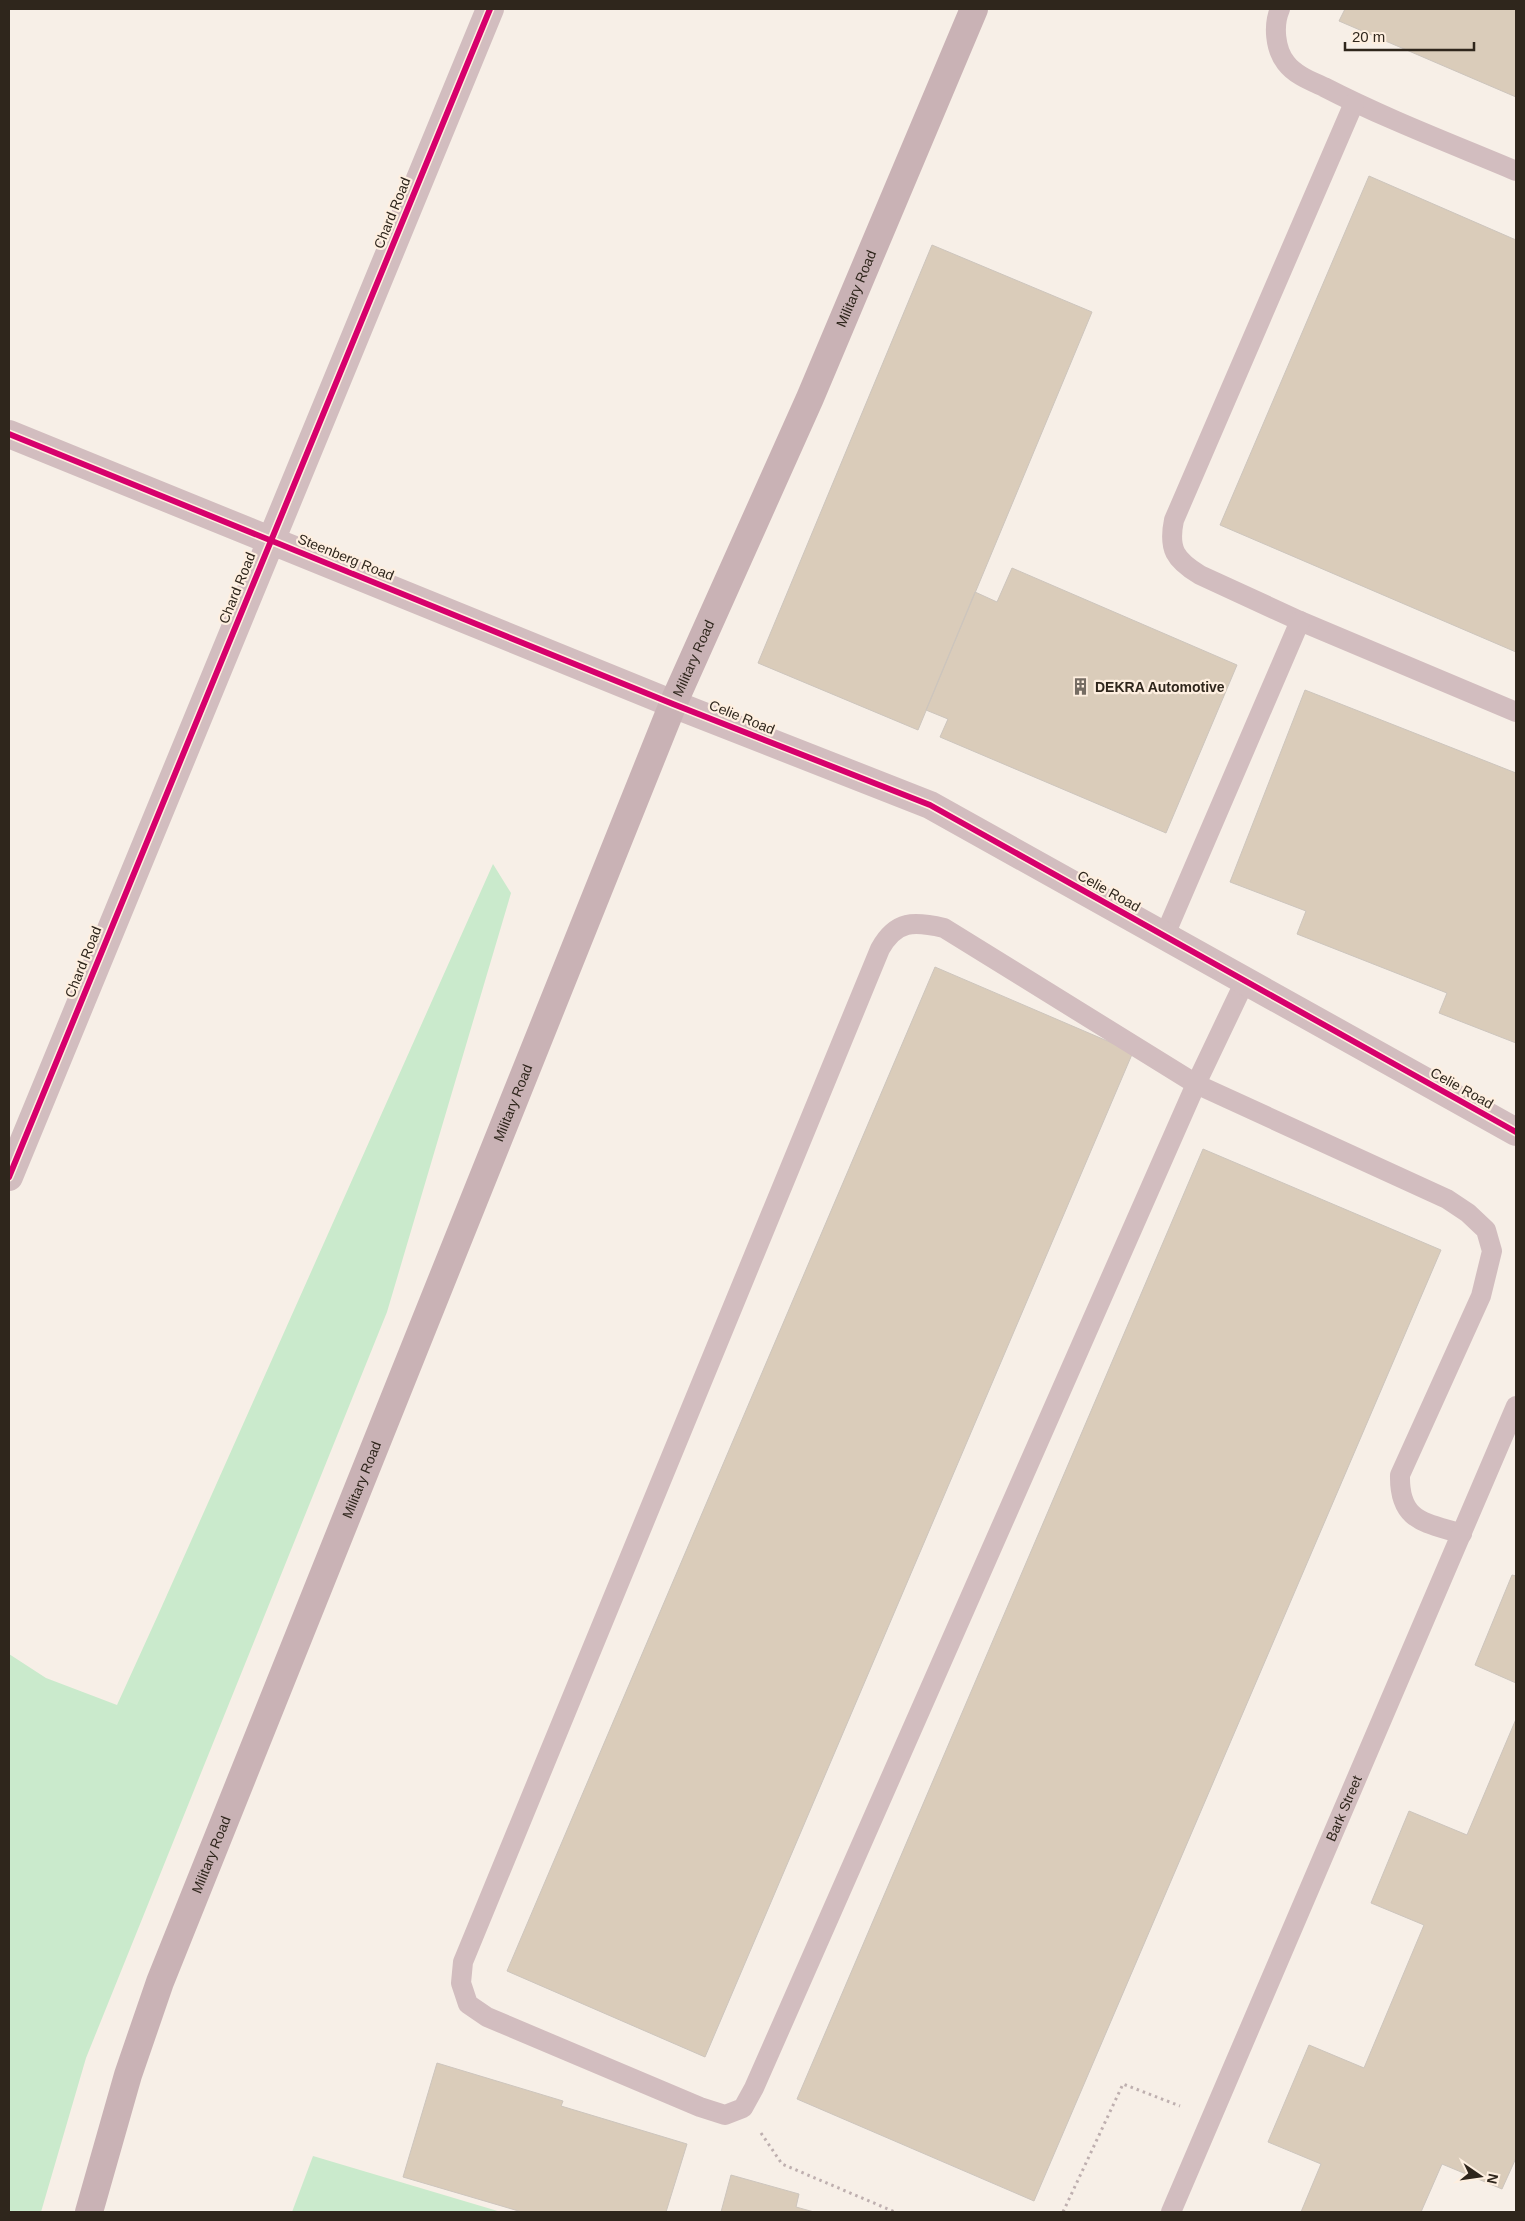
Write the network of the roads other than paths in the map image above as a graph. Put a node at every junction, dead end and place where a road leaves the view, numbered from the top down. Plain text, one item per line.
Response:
1 (490, 9) edge
2 (974, 9) edge
3 (1280, 9) edge
4 (1354, 103) junction
5 (1516, 171) edge
6 (9, 434) edge
7 (270, 540) junction
8 (1300, 620) junction
9 (673, 704) junction
10 (1516, 712) edge
11 (1164, 936) junction
12 (1245, 982) junction
13 (1196, 1084) junction
14 (1516, 1132) edge
15 (9, 1177) edge
16 (1516, 1406) edge
17 (1462, 1534) junction
18 (89, 2212) edge
19 (1171, 2212) edge

1 - 7 street, Chard Road
2 - 9 main road, Military Road
3 - 4 lane
4 - 5 lane
4 - 8 lane
6 - 7 street, Steenberg Road
7 - 9 street, Steenberg Road
7 - 15 street, Chard Road
8 - 10 lane
8 - 11 lane
9 - 11 street, Celie Road
9 - 18 main road, Military Road
11 - 12 street, Celie Road
12 - 13 lane
12 - 14 street, Celie Road
13 - 13 lane
13 - 17 lane
16 - 17 lane, Bark Street
17 - 19 lane, Bark Street

